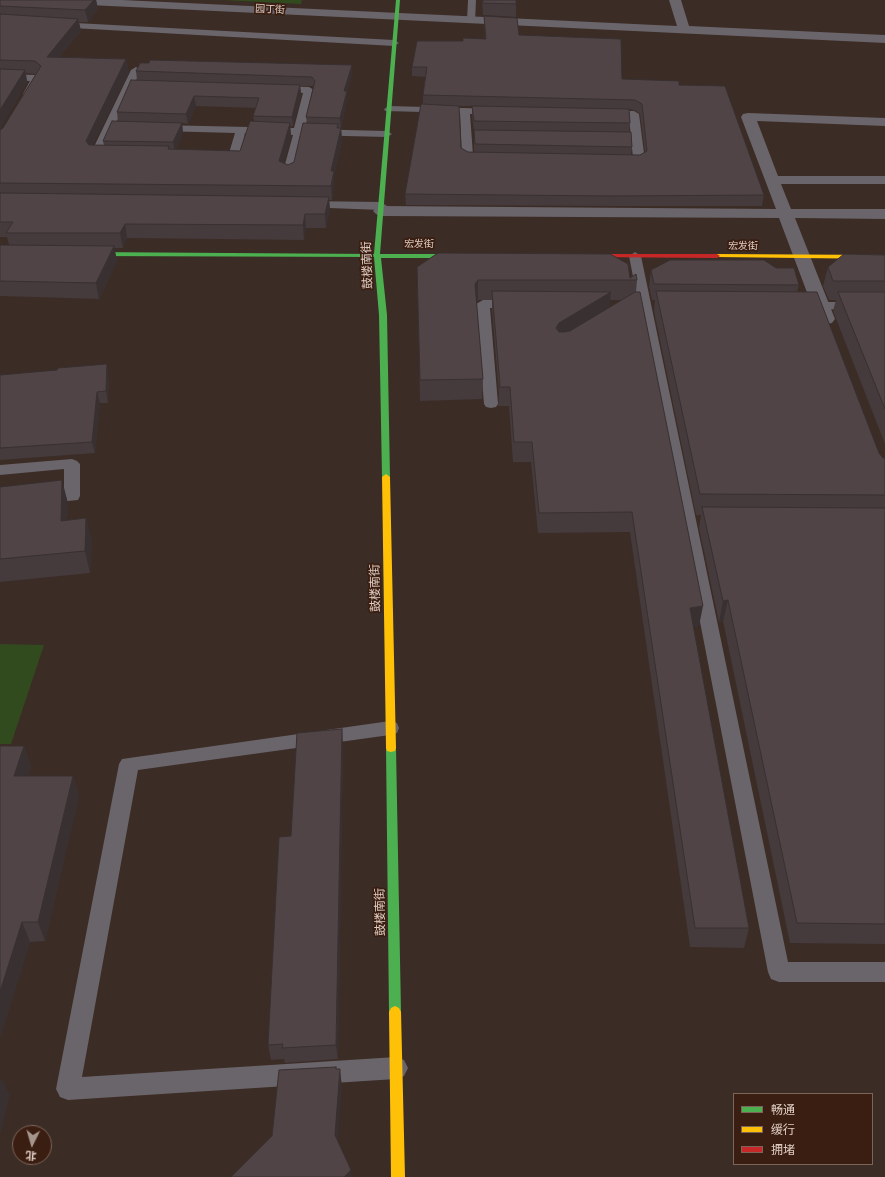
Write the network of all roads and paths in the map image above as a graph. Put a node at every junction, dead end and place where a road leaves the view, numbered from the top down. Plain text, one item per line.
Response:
1 (47, 0) edge
2 (398, 0) edge
3 (472, 0) edge
4 (675, 0) edge
5 (396, 16) junction
6 (472, 20) junction
7 (47, 24) edge
8 (684, 30) junction
9 (885, 39) edge
10 (394, 43) junction
11 (136, 70) edge
12 (0, 77) edge
13 (270, 89) edge
14 (23, 102) edge
15 (389, 110) junction
16 (465, 111) junction
17 (503, 112) edge
18 (596, 113) edge
19 (885, 122) edge
20 (109, 126) junction
21 (241, 130) junction
22 (299, 132) junction
23 (387, 134) junction
24 (119, 156) edge
25 (203, 156) edge
26 (499, 158) edge
27 (608, 161) edge
28 (288, 176) edge
29 (772, 180) junction
30 (885, 180) edge
31 (294, 205) edge
32 (381, 209) junction
33 (785, 213) junction
34 (885, 214) edge
35 (76, 254) edge
36 (377, 255) junction
37 (471, 256) edge
38 (573, 256) edge
39 (635, 256) junction
40 (802, 257) junction
41 (885, 257) edge
42 (529, 304) edge
43 (797, 306) edge
44 (821, 306) junction
45 (885, 306) edge
46 (832, 335) edge
47 (491, 404) dead end
48 (0, 470) edge
49 (0, 503) edge
50 (390, 728) junction
51 (885, 972) edge
52 (396, 1068) junction
53 (398, 1177) edge

1 - 5 street, 园丁街
2 - 5 street, 鼓楼南街
3 - 6 lane
4 - 8 street
5 - 6 street, 园丁街
5 - 10 street, 鼓楼南街
6 - 8 street, 园丁街
7 - 10 lane
8 - 9 street, 园丁街
10 - 15 street, 鼓楼南街
11 - 20 lane
12 - 14 lane
13 - 22 lane
15 - 16 lane
15 - 23 street, 鼓楼南街
16 - 17 lane
16 - 26 lane
18 - 27 lane
19 - 29 street
20 - 21 lane
20 - 24 lane
21 - 22 lane
21 - 25 lane
22 - 23 lane
22 - 28 lane
23 - 32 street, 鼓楼南街
29 - 30 street
29 - 33 street
31 - 32 lane
32 - 33 street
32 - 36 street, 鼓楼南街
33 - 34 street
33 - 40 street
35 - 36 street, 宏发街
36 - 37 street, 宏发街
36 - 50 street, 鼓楼南街
38 - 39 street, 宏发街
39 - 40 street, 宏发街
39 - 51 lane
40 - 41 street, 宏发街
40 - 44 street
42 - 47 lane
43 - 44 lane
44 - 45 lane
44 - 46 street
48 - 49 lane
50 - 52 street, 鼓楼南街
50 - 52 lane
52 - 53 street, 鼓楼南街

